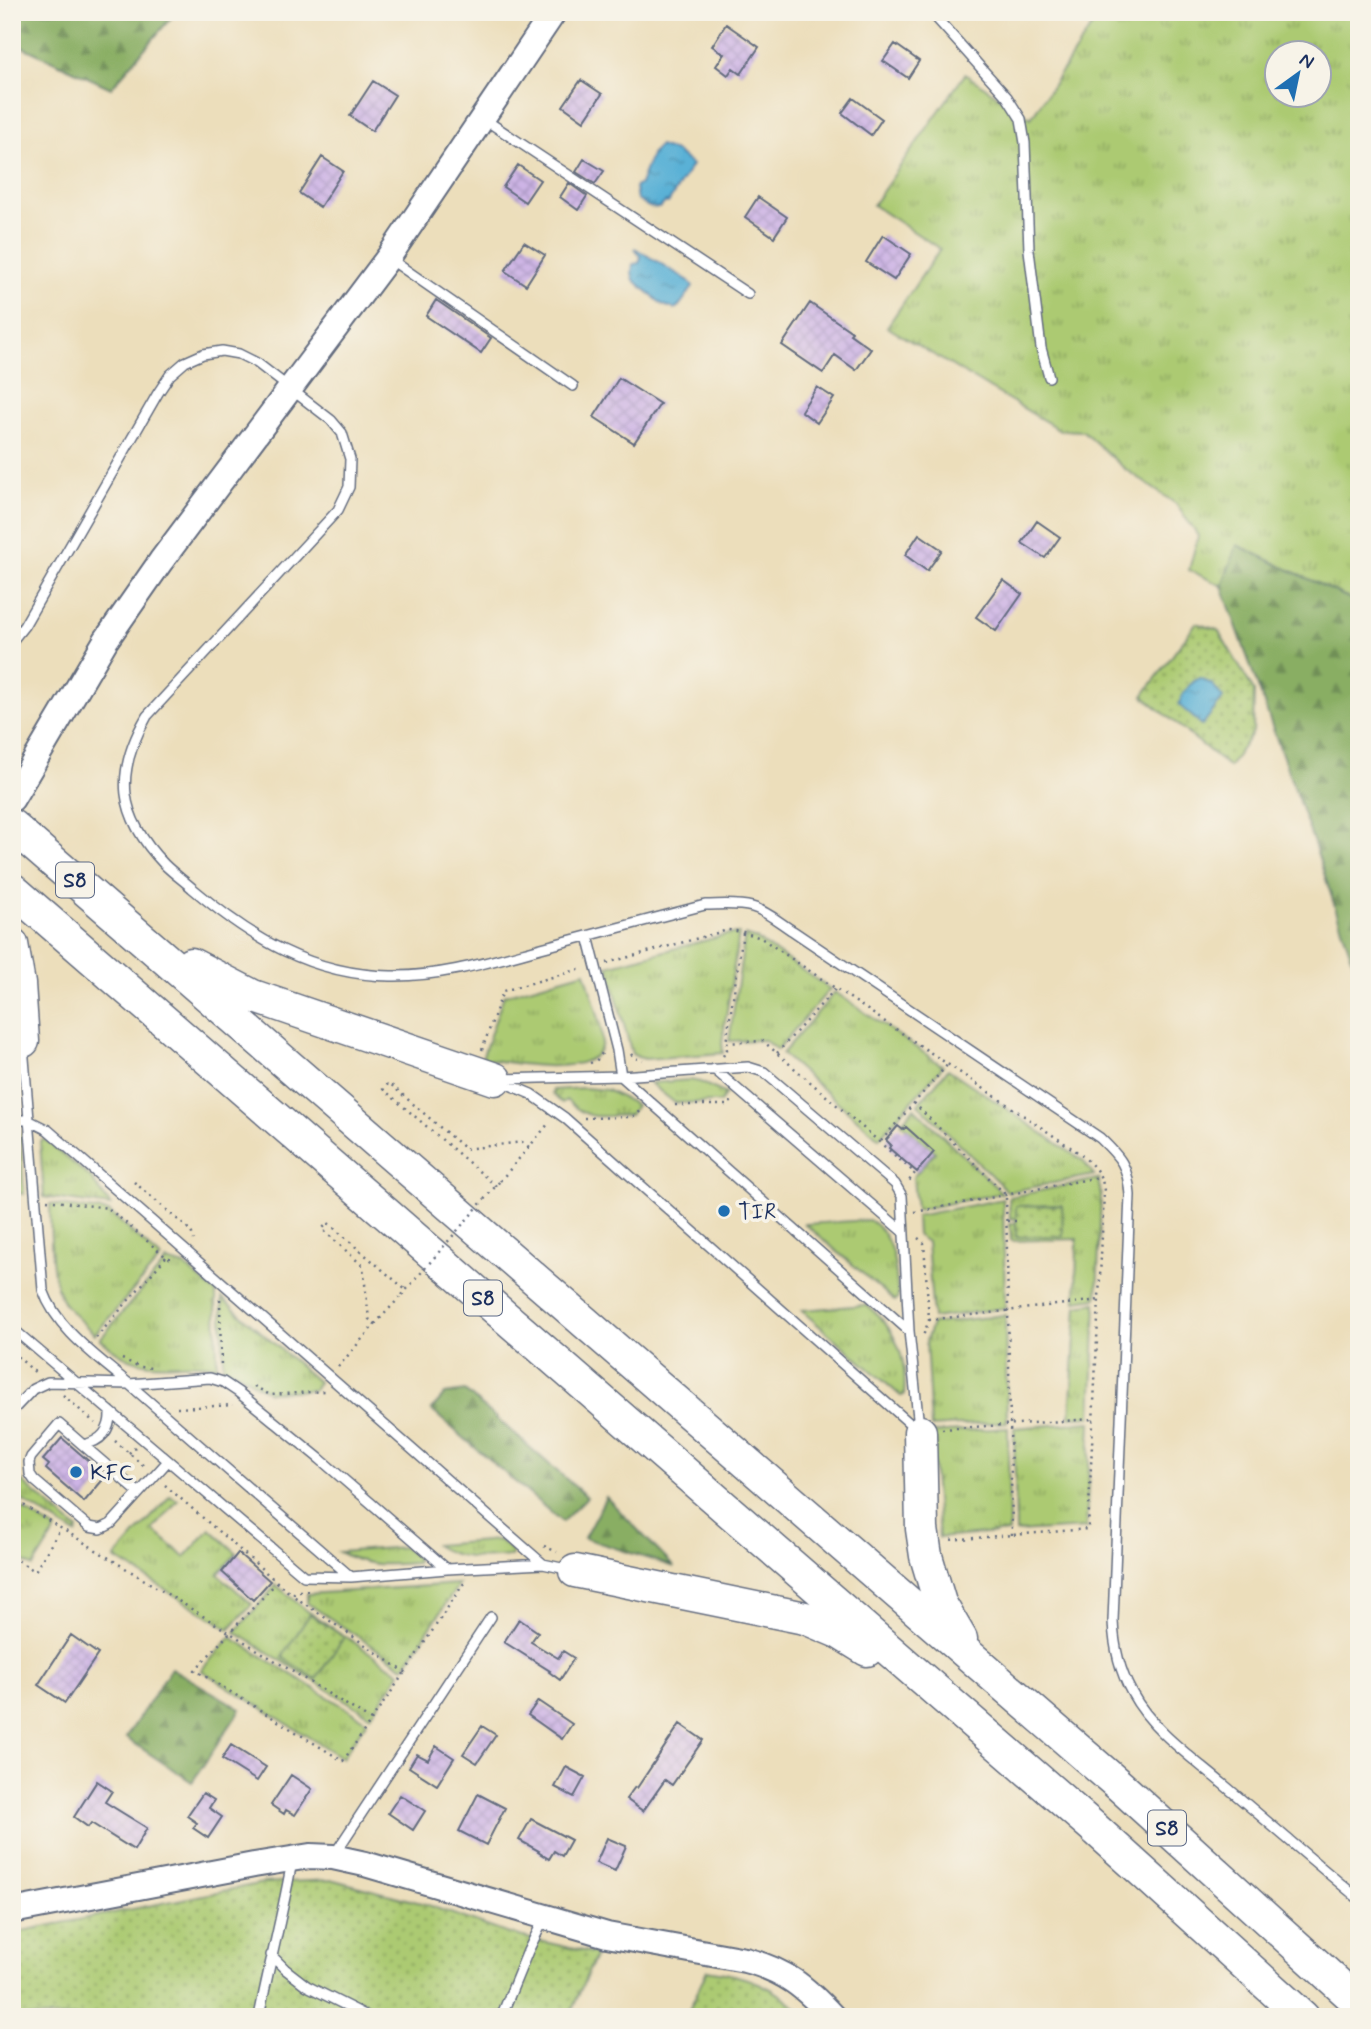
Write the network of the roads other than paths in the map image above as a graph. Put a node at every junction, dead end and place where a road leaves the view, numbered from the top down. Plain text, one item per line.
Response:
1 (554, 12) edge
2 (931, 12) edge
3 (483, 118) junction
4 (388, 258) junction
5 (748, 294) dead end
6 (1049, 377) dead end
7 (573, 386) dead end
8 (290, 389) junction
9 (12, 640) edge
10 (12, 799) edge
11 (12, 825) edge
12 (12, 889) edge
13 (138, 935) junction
14 (588, 936) junction
15 (12, 944) edge
16 (18, 1049) edge
17 (487, 1069) junction
18 (715, 1069) junction
19 (621, 1076) junction
20 (12, 1120) edge
21 (28, 1120) junction
22 (902, 1231) junction
23 (12, 1328) edge
24 (909, 1331) junction
25 (78, 1383) junction
26 (129, 1384) junction
27 (12, 1411) edge
28 (110, 1411) junction
29 (931, 1431) junction
30 (83, 1445) junction
31 (168, 1461) junction
32 (139, 1493) junction
33 (543, 1564) junction
34 (447, 1569) junction
35 (575, 1571) joint
36 (351, 1577) junction
37 (491, 1617) dead end
38 (972, 1658) junction
39 (954, 1706) junction
40 (333, 1857) junction
41 (292, 1859) junction
42 (1359, 1899) edge
43 (12, 1911) edge
44 (545, 1918) junction
45 (271, 1955) junction
46 (1359, 2003) edge
47 (259, 2017) edge
48 (369, 2017) edge
49 (501, 2017) edge
50 (833, 2017) edge
51 (1303, 2017) edge

1 - 3 street
2 - 6 lane
3 - 4 street
3 - 5 lane
4 - 7 lane
4 - 8 street
8 - 9 lane
8 - 10 street
8 - 14 lane
11 - 13 highway, S8
12 - 39 highway, S8
13 - 17 highway
13 - 38 highway, S8
14 - 19 lane
14 - 42 lane
15 - 16 highway
16 - 21 lane
17 - 19 lane
17 - 29 lane
18 - 19 lane
18 - 22 lane
18 - 22 lane
19 - 24 lane
20 - 21 lane
21 - 26 lane
21 - 33 lane
22 - 24 lane
23 - 25 lane
24 - 29 lane
25 - 26 lane
25 - 27 lane
25 - 28 lane
26 - 34 lane
26 - 36 lane
28 - 30 lane
28 - 31 lane
29 - 38 highway
30 - 32 lane
30 - 32 lane
31 - 32 lane
31 - 36 lane
33 - 34 lane
33 - 35 lane
34 - 36 lane
35 - 39 highway
37 - 40 lane
38 - 46 highway, S8
39 - 51 highway, S8
40 - 41 street
40 - 44 street
41 - 43 street
41 - 45 lane
44 - 49 lane
44 - 50 street
45 - 47 lane
45 - 48 lane

